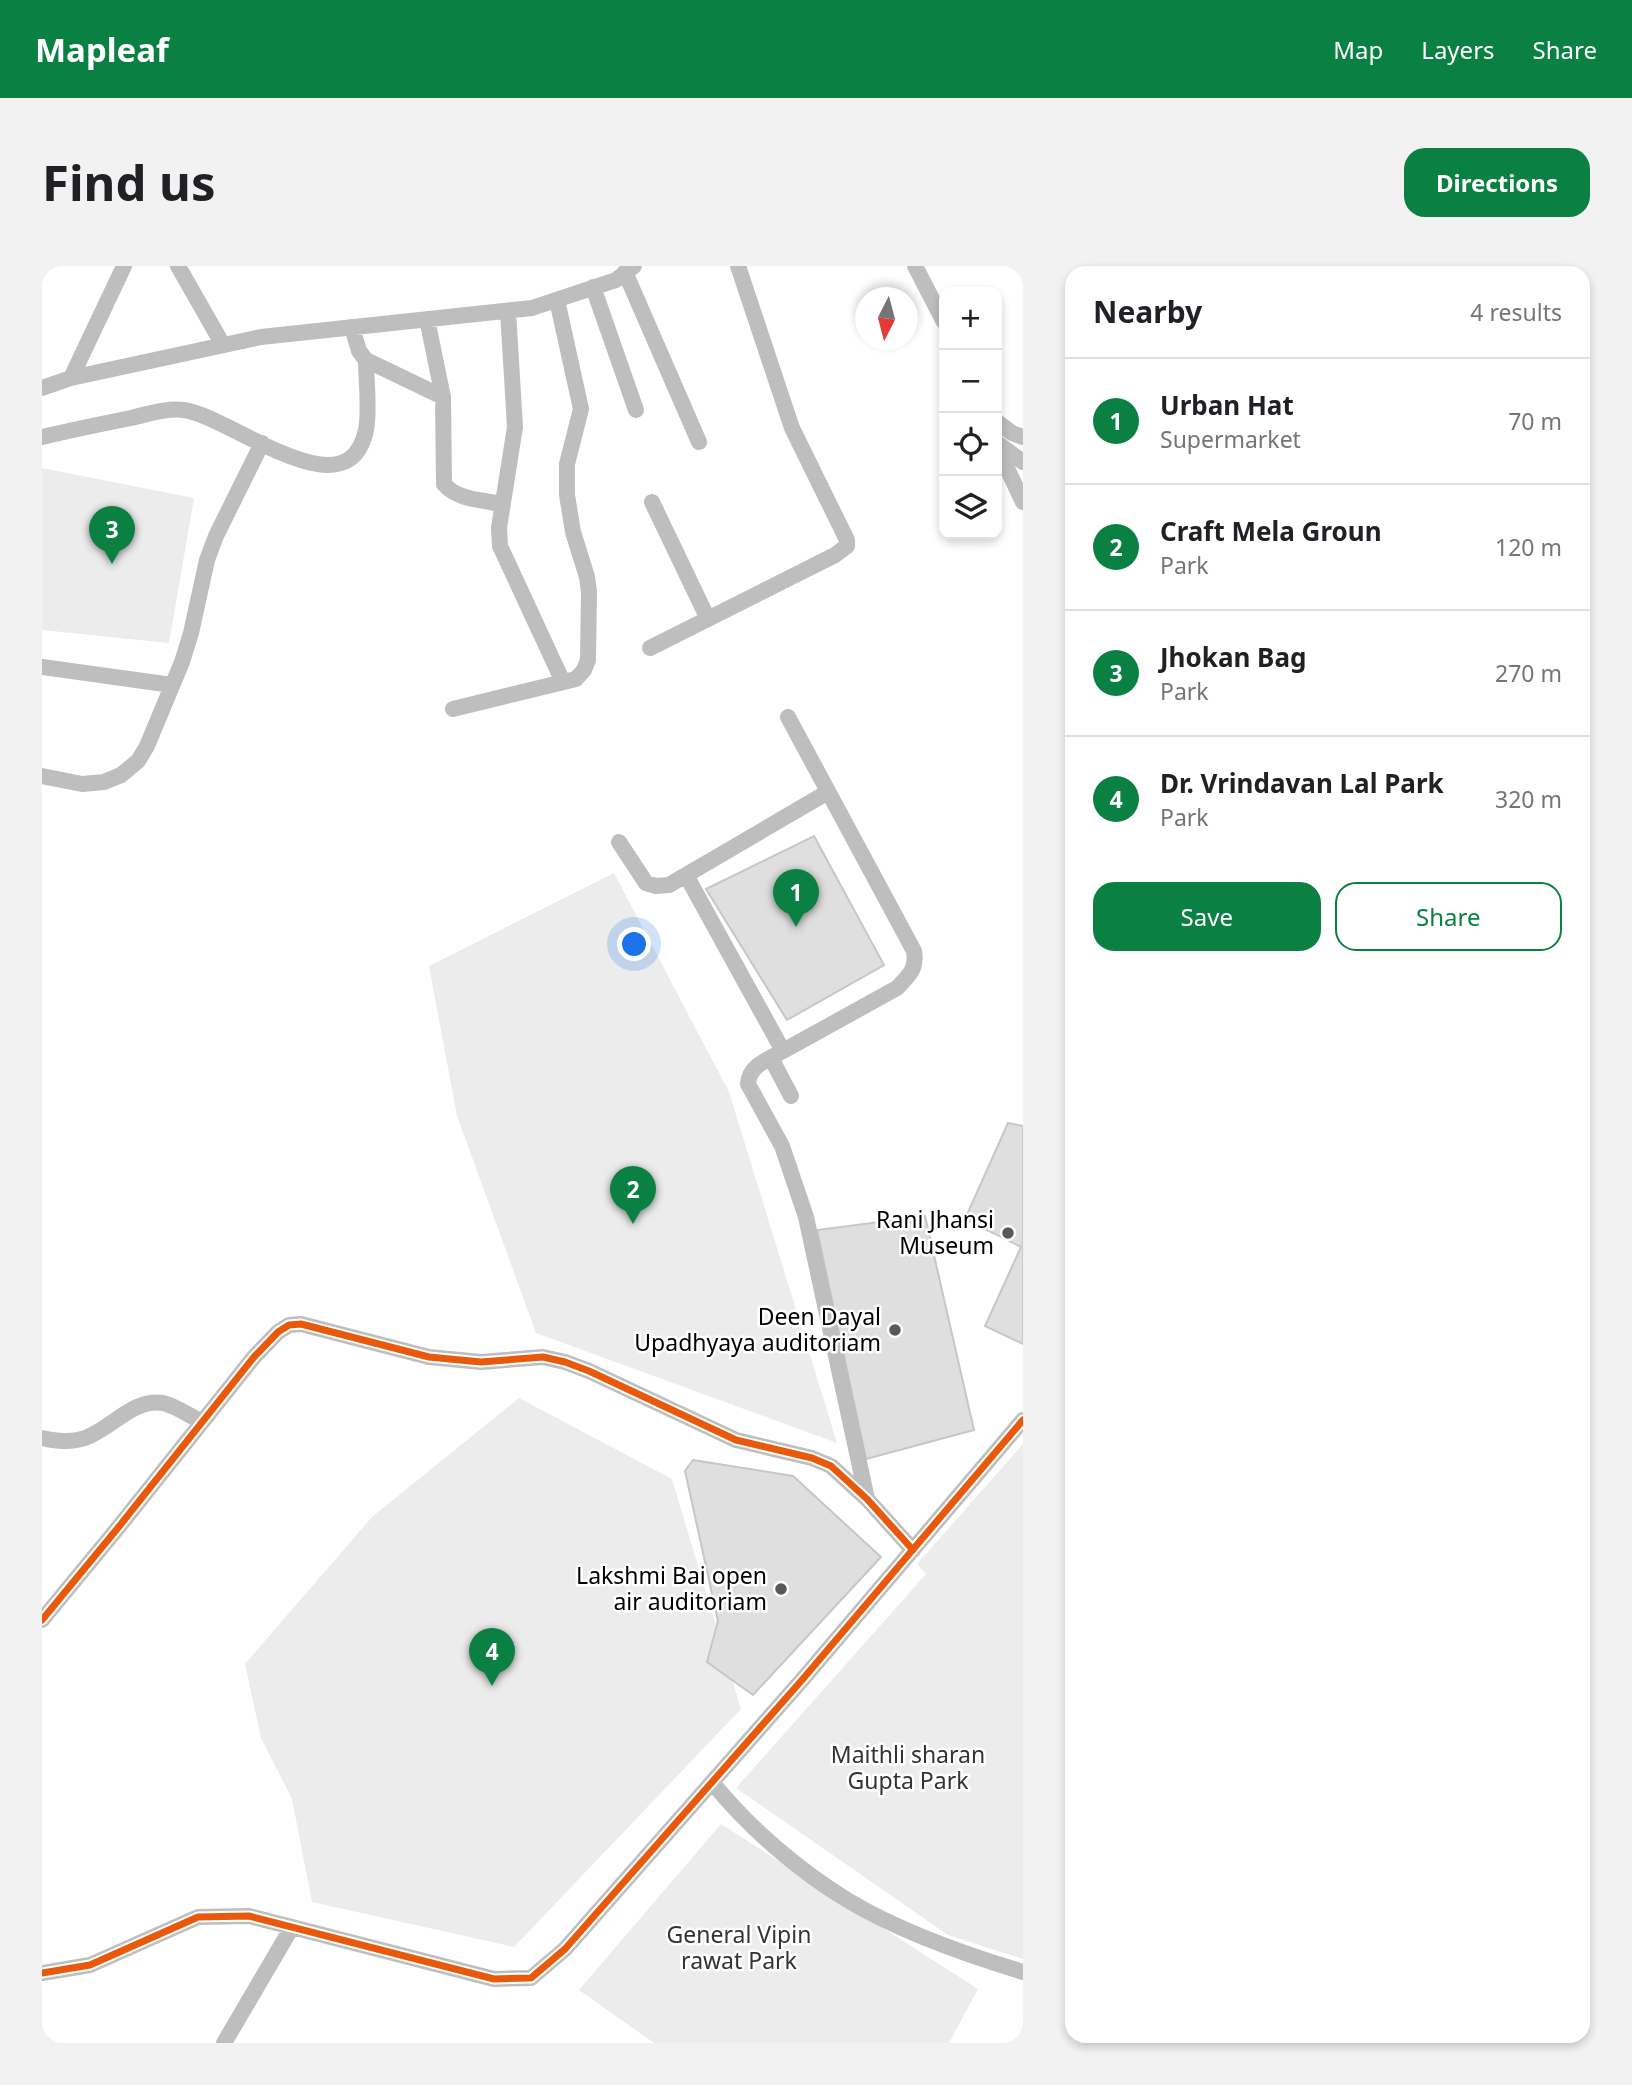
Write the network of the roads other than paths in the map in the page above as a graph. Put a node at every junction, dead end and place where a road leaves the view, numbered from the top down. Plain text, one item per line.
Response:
1 (124, 266) edge
2 (178, 266) edge
3 (738, 266) edge
4 (915, 266) edge
5 (630, 269) edge
6 (593, 287) junction
7 (557, 300) junction
8 (508, 311) junction
9 (939, 312) edge
10 (427, 319) junction
11 (352, 327) junction
12 (223, 345) junction
13 (366, 360) junction
14 (71, 378) junction
15 (42, 388) edge
16 (443, 397) junction
17 (636, 410) dead end
18 (1002, 426) edge
19 (42, 437) edge
20 (1023, 437) edge
21 (699, 442) dead end
22 (262, 443) junction
23 (1002, 448) edge
24 (1002, 456) edge
25 (1023, 462) edge
26 (652, 502) dead end
27 (1023, 502) edge
28 (502, 504) junction
29 (708, 619) junction
30 (650, 648) dead end
31 (42, 667) edge
32 (563, 682) junction
33 (172, 685) junction
34 (453, 709) dead end
35 (788, 717) dead end
36 (42, 776) edge
37 (828, 792) junction
38 (620, 842) dead end
39 (686, 875) junction
40 (777, 1055) junction
41 (791, 1096) dead end
42 (1023, 1419) edge
43 (202, 1422) junction
44 (42, 1438) edge
45 (867, 1499) junction
46 (913, 1550) junction
47 (42, 1620) edge
48 (712, 1782) junction
49 (292, 1927) junction
50 (1023, 1972) edge
51 (42, 1973) edge
52 (224, 2043) edge

1 - 14 street
2 - 12 street
3 - 29 street
4 - 9 street
5 - 6 street
5 - 21 street
6 - 7 street
6 - 17 street
7 - 8 street
7 - 32 street
8 - 10 street
8 - 28 street
10 - 11 street
10 - 16 street
11 - 12 street
11 - 13 street
12 - 14 street
13 - 16 street
13 - 22 street
14 - 15 street
16 - 28 street
18 - 20 street
19 - 22 street
22 - 33 street
23 - 25 street
24 - 27 street
26 - 29 street
28 - 32 street
29 - 30 street
31 - 33 street
32 - 34 street
33 - 36 street
35 - 37 street
37 - 39 street
37 - 40 street
38 - 39 street
39 - 40 street
40 - 41 street
40 - 45 street
42 - 46 street
43 - 44 street
43 - 45 street
43 - 47 street
45 - 46 street
46 - 48 street
48 - 49 street
48 - 50 street
49 - 51 street
49 - 52 street

